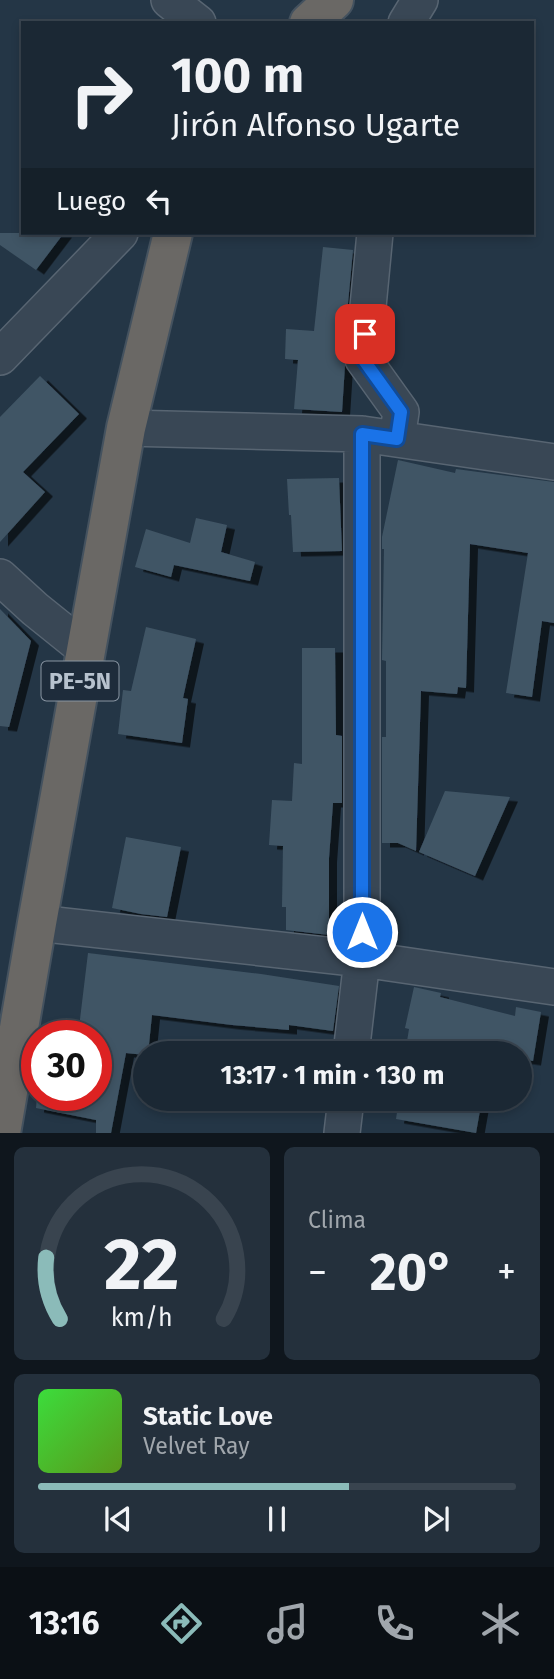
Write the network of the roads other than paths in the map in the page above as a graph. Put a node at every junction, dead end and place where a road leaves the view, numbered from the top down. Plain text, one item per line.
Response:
1 (169, 0) edge
2 (334, 0) edge
3 (420, 0) edge
4 (195, 21) edge
5 (311, 21) edge
6 (407, 21) edge
7 (118, 235) edge
8 (173, 235) edge
9 (375, 235) edge
10 (0, 357) edge
11 (126, 428) junction
12 (362, 434) junction
13 (397, 439) junction
14 (554, 462) edge
15 (0, 577) edge
16 (86, 650) junction
17 (37, 923) junction
18 (362, 959) junction
19 (554, 987) edge
20 (353, 1041) edge
21 (345, 1111) edge
22 (1, 1133) edge
23 (342, 1133) edge

1 - 4 street
2 - 5 highway
3 - 6 street
7 - 10 street
8 - 11 highway, PE-5N
9 - 13 street
11 - 12 street
11 - 16 highway, PE-5N
12 - 13 street
12 - 18 street
13 - 14 street
15 - 16 street
16 - 17 highway, PE-5N
17 - 18 street
17 - 22 highway, PE-5N
18 - 19 street
18 - 20 street
21 - 23 street

